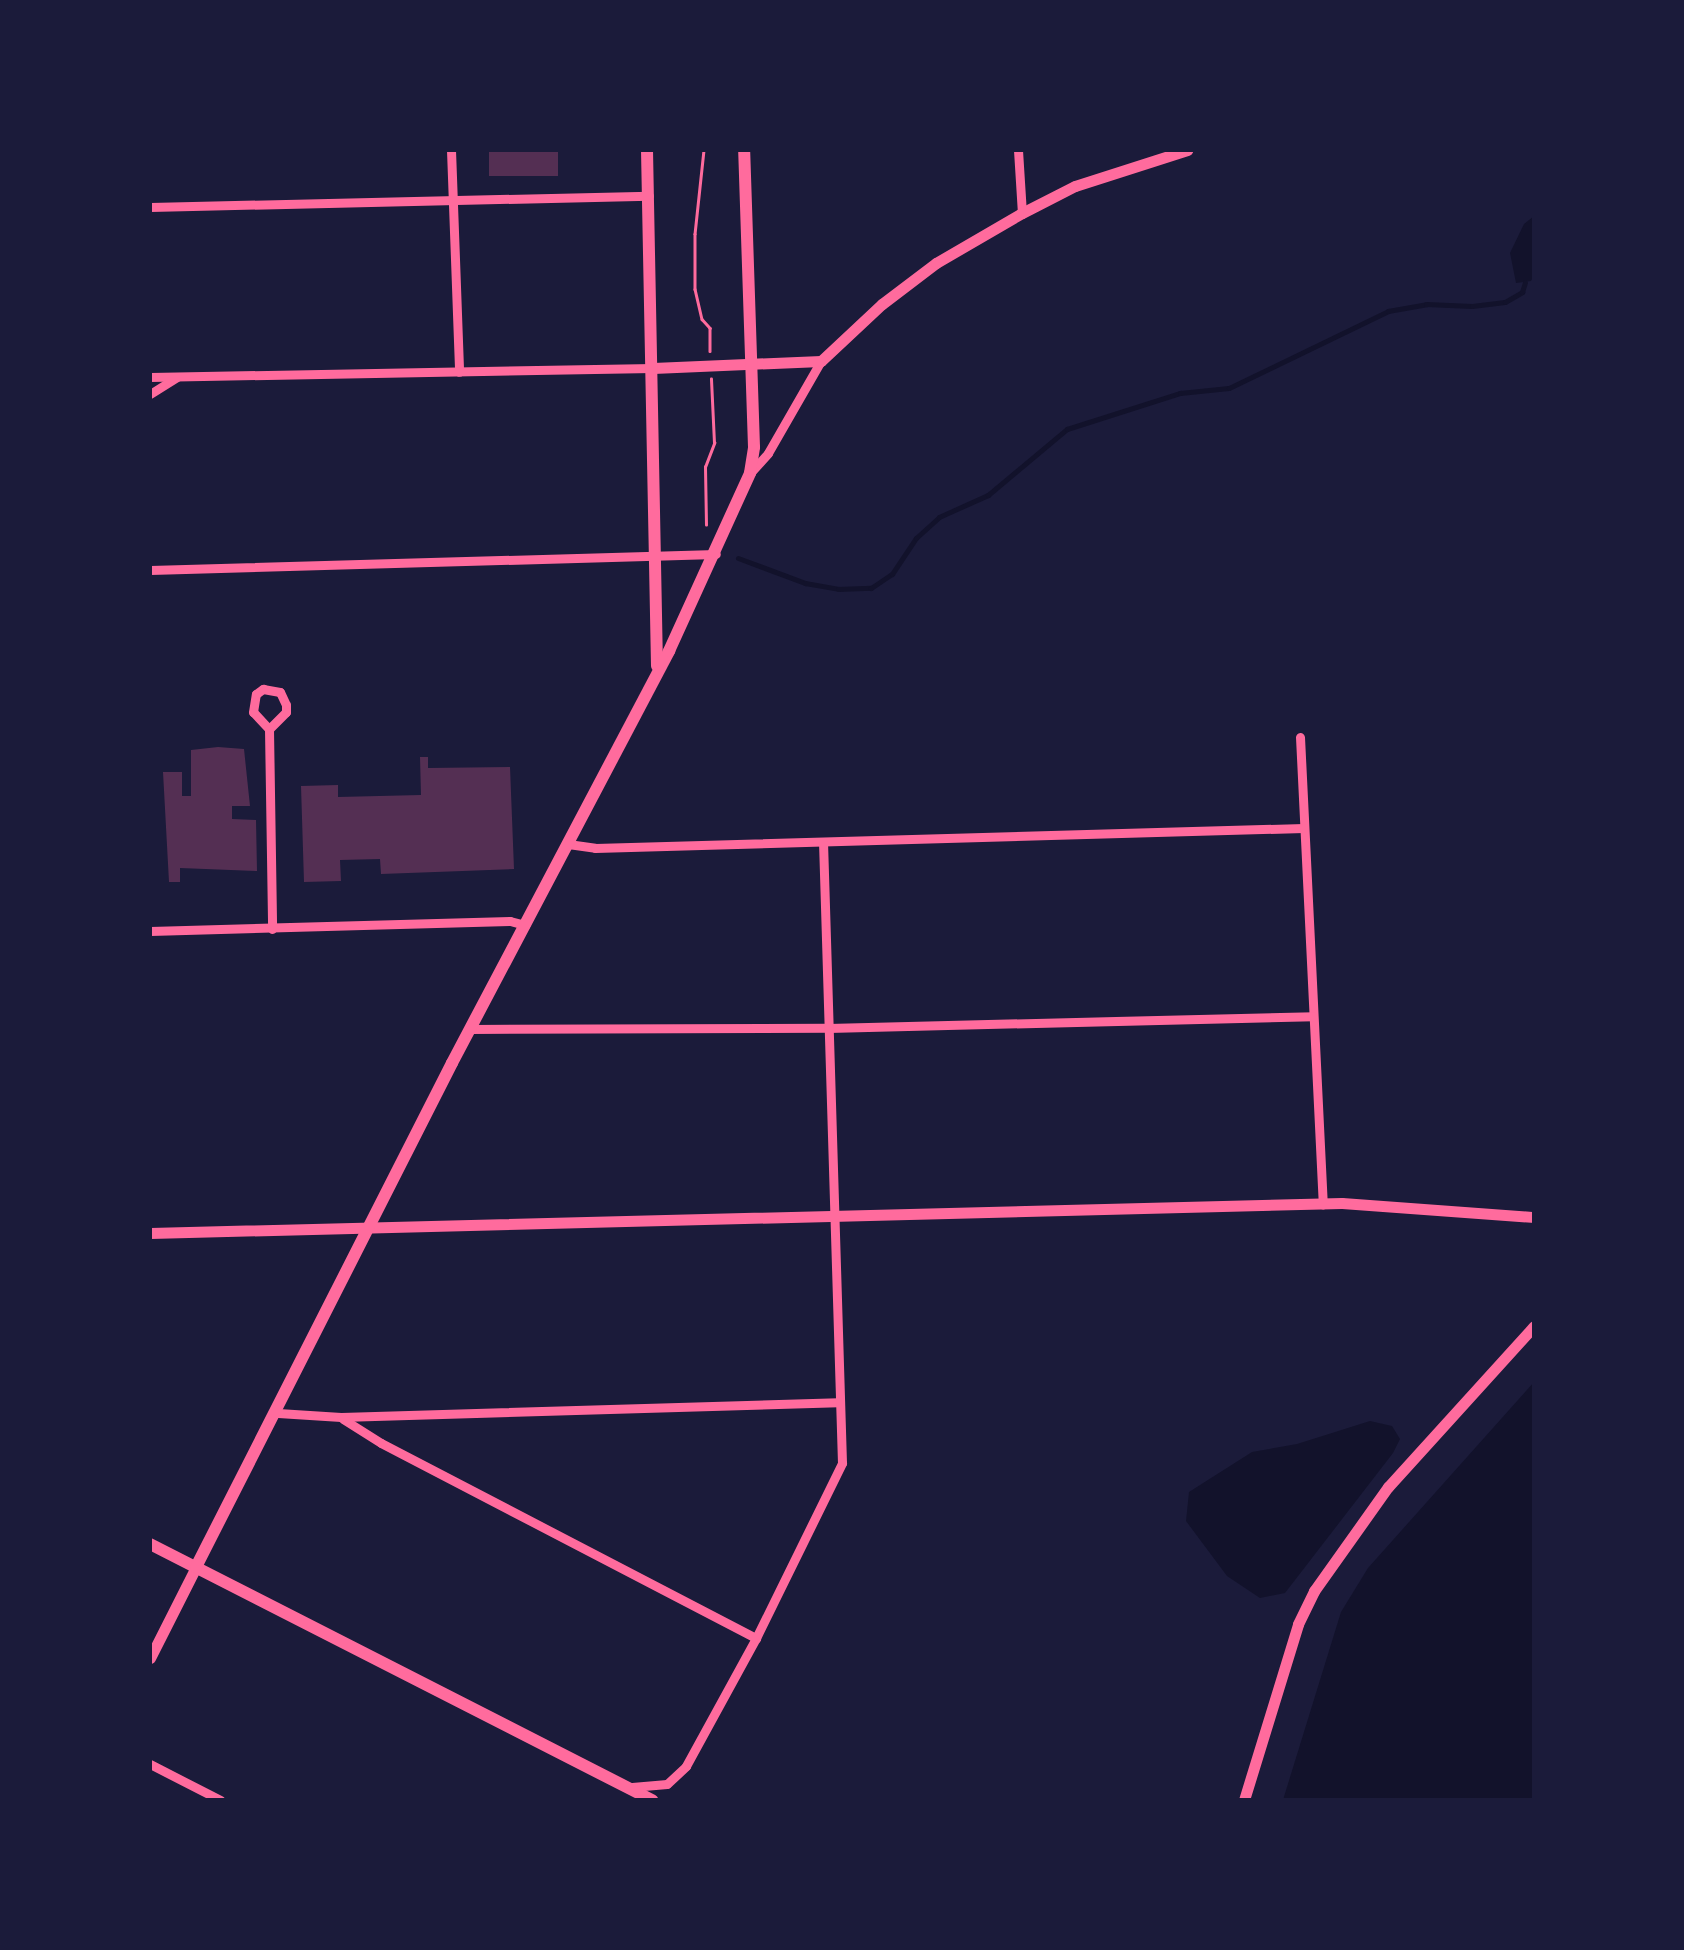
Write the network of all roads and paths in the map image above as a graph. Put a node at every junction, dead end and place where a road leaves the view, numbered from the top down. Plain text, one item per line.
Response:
1 (451, 150) edge
2 (648, 150) edge
3 (704, 150) edge
4 (744, 150) edge
5 (1018, 150) edge
6 (1188, 150) edge
7 (649, 196) junction
8 (453, 199) junction
9 (150, 207) edge
10 (1022, 213) junction
11 (821, 361) junction
12 (752, 365) junction
13 (711, 367) junction
14 (652, 368) junction
15 (460, 372) junction
16 (150, 377) edge
17 (178, 377) junction
18 (150, 394) edge
19 (750, 474) junction
20 (706, 526) dead end
21 (716, 554) junction
22 (659, 556) junction
23 (150, 570) edge
24 (657, 673) junction
25 (269, 729) junction
26 (1300, 737) dead end
27 (1304, 828) junction
28 (822, 842) junction
29 (568, 844) junction
30 (524, 925) junction
31 (272, 930) junction
32 (150, 931) edge
33 (1313, 1016) junction
34 (828, 1028) junction
35 (470, 1029) junction
36 (1322, 1204) junction
37 (832, 1214) junction
38 (1534, 1217) edge
39 (369, 1229) junction
40 (151, 1236) edge
41 (1534, 1326) edge
42 (838, 1402) junction
43 (278, 1414) junction
44 (341, 1417) junction
45 (150, 1544) edge
46 (196, 1567) junction
47 (756, 1638) junction
48 (150, 1658) edge
49 (150, 1764) edge
50 (620, 1784) junction
51 (220, 1800) edge
52 (652, 1800) edge
53 (1244, 1800) edge

1 - 8 street
2 - 7 main road
3 - 13 path
4 - 12 main road
5 - 10 street
6 - 10 street
7 - 8 street
7 - 14 main road
8 - 9 street
8 - 15 street
10 - 11 street
11 - 12 street
11 - 19 street
12 - 13 street
12 - 19 main road
13 - 14 street
13 - 20 path
14 - 15 street
14 - 22 main road
15 - 17 street
16 - 17 street
17 - 18 street
19 - 21 main road
21 - 22 street
21 - 24 main road
22 - 23 street
22 - 24 main road
24 - 29 main road
25 - 25 street
25 - 31 street
26 - 27 street
27 - 28 street
27 - 33 street
28 - 29 street
28 - 34 street
29 - 30 main road
30 - 31 street
30 - 35 main road
31 - 32 street
33 - 34 street
33 - 36 street
34 - 35 street
34 - 37 street
35 - 39 main road
36 - 37 street
36 - 38 street
37 - 39 street
37 - 42 street
39 - 40 street
39 - 43 main road
41 - 53 street
42 - 44 street
42 - 47 street
43 - 44 street
43 - 46 main road
44 - 47 street
45 - 46 main road
46 - 48 street
46 - 50 main road
47 - 50 street
49 - 51 street
50 - 52 main road

